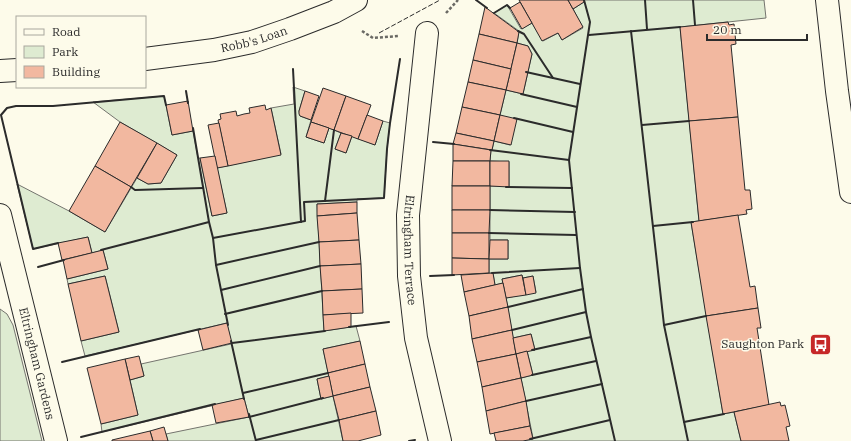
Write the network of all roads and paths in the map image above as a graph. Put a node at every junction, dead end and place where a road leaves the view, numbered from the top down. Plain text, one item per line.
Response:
1 (356, 0) edge
2 (827, 0) edge
3 (427, 33) dead end
4 (146, 59) edge
5 (16, 70) edge
6 (0, 71) edge
7 (851, 192) edge
8 (0, 215) edge
9 (9, 289) edge
10 (56, 441) edge
11 (440, 441) edge

1 - 4 street, Robb's Loan
2 - 7 street
3 - 11 street, Eltringham Terrace
5 - 6 street
8 - 9 street, Eltringham Gardens
9 - 10 street, Eltringham Gardens

